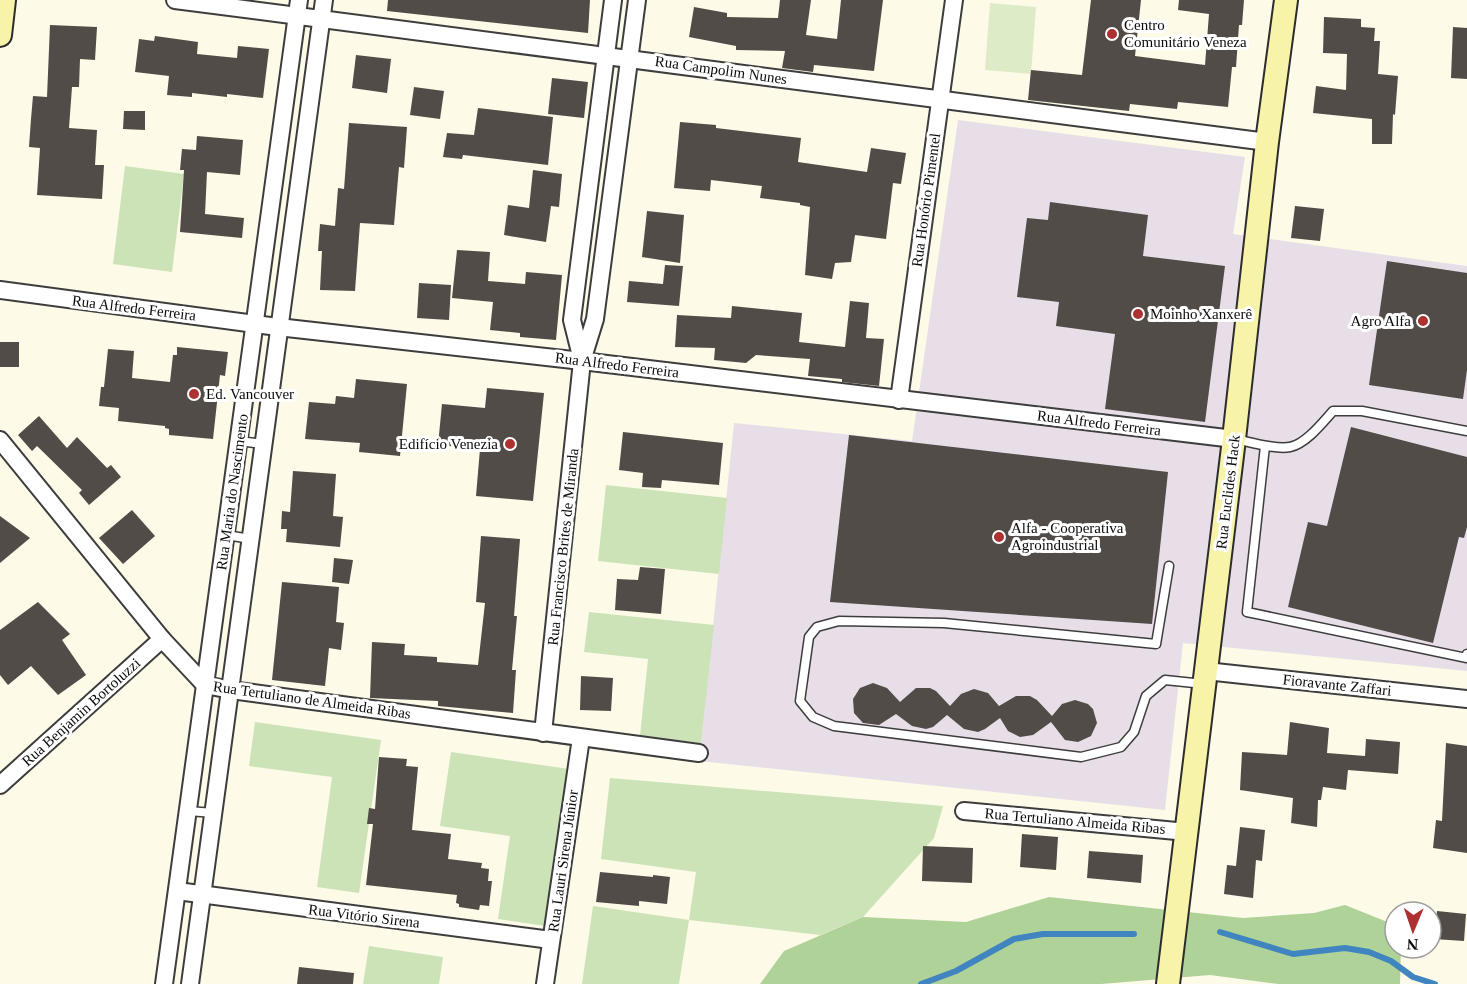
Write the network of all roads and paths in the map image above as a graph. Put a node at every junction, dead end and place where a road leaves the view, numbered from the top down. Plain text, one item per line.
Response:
1 (4, 0) edge
2 (175, 0) edge
3 (324, 0) edge
4 (613, 0) edge
5 (637, 0) edge
6 (954, 0) edge
7 (1286, 0) edge
8 (298, 7) edge
9 (322, 18) junction
10 (0, 35) edge
11 (606, 55) junction
12 (629, 58) junction
13 (940, 99) junction
14 (282, 122) junction
15 (306, 125) junction
16 (1267, 142) junction
17 (593, 160) junction
18 (616, 164) junction
19 (271, 204) junction
20 (295, 207) junction
21 (581, 251) junction
22 (604, 253) junction
23 (0, 290) edge
24 (256, 323) junction
25 (278, 327) junction
26 (582, 361) junction
27 (899, 400) junction
28 (1467, 431) edge
29 (1234, 439) junction
30 (0, 440) edge
31 (239, 441) junction
32 (263, 444) junction
33 (1265, 446) junction
34 (226, 535) junction
35 (250, 539) junction
36 (1169, 566) dead end
37 (162, 639) junction
38 (1467, 654) edge
39 (1205, 677) junction
40 (205, 685) junction
41 (231, 690) junction
42 (1467, 699) edge
43 (543, 733) junction
44 (580, 738) junction
45 (699, 753) dead end
46 (0, 785) edge
47 (964, 810) dead end
48 (188, 811) junction
49 (214, 813) junction
50 (1186, 832) junction
51 (177, 891) junction
52 (203, 895) junction
53 (551, 940) junction
54 (164, 984) edge
55 (190, 984) edge
56 (545, 984) edge
57 (1168, 984) edge

1 - 10 main road
2 - 8 street, Rua Campolim Nunes
3 - 9 street, Rua Maria do Nascimento
4 - 11 street, Rua Francisco Brites de Miranda
5 - 12 street, Rua Francisco Brites de Miranda
6 - 13 street, Rua Honório Pimentel
7 - 16 main road, Rua Euclides Hack
8 - 9 street, Rua Campolim Nunes
8 - 14 street, Rua Maria do Nascimento
9 - 11 street, Rua Campolim Nunes
9 - 15 street, Rua Maria do Nascimento
11 - 12 street, Rua Campolim Nunes
11 - 17 street, Rua Francisco Brites de Miranda
12 - 13 street, Rua Campolim Nunes
12 - 18 street, Rua Francisco Brites de Miranda
13 - 16 street, Rua Campolim Nunes
13 - 27 street, Rua Honório Pimentel
14 - 15 street
14 - 19 street, Rua Maria do Nascimento
15 - 20 street, Rua Maria do Nascimento
16 - 29 main road, Rua Euclides Hack
17 - 18 street
17 - 21 street, Rua Francisco Brites de Miranda
18 - 22 street, Rua Francisco Brites de Miranda
19 - 20 street
19 - 24 street, Rua Maria do Nascimento
20 - 25 street, Rua Maria do Nascimento
21 - 22 street
21 - 26 street, Rua Francisco Brites de Miranda
22 - 26 street, Rua Francisco Brites de Miranda
23 - 24 street, Rua Alfredo Ferreira
24 - 25 street, Rua Alfredo Ferreira
24 - 31 street, Rua Maria do Nascimento
25 - 26 street, Rua Alfredo Ferreira
25 - 32 street, Rua Maria do Nascimento
26 - 27 street, Rua Alfredo Ferreira
26 - 43 street, Rua Francisco Brites de Miranda
27 - 29 street, Rua Alfredo Ferreira
28 - 33 lane
29 - 33 lane
29 - 39 main road, Rua Euclides Hack
30 - 37 street, Rua Tertuliano de Almeida Ribas
31 - 32 lane
31 - 34 street, Rua Maria do Nascimento
32 - 35 street, Rua Maria do Nascimento
33 - 38 lane
34 - 35 lane
34 - 40 street, Rua Maria do Nascimento
35 - 41 street, Rua Maria do Nascimento
36 - 39 lane
37 - 40 street, Rua Tertuliano de Almeida Ribas
37 - 46 street, Rua Benjamin Bortoluzzi
39 - 42 street, Fioravante Zaffari
39 - 50 main road, Rua Euclides Hack
40 - 41 street, Rua Tertuliano de Almeida Ribas
40 - 48 street, Rua Maria do Nascimento
41 - 43 street, Rua Tertuliano de Almeida Ribas
41 - 49 street, Rua Maria do Nascimento
43 - 44 street, Rua Tertuliano de Almeida Ribas
44 - 45 street, Rua Tertuliano de Almeida Ribas
44 - 53 street, Rua Lauri Sirena Júnior
47 - 50 street, Rua Tertuliano Almeida Ribas
48 - 49 lane
48 - 51 street, Rua Maria do Nascimento
49 - 52 street, Rua Maria do Nascimento
50 - 57 main road, Rua Euclides Hack
51 - 52 street, Rua Vitório Sirena
51 - 54 street, Rua Maria do Nascimento
52 - 53 street, Rua Vitório Sirena
52 - 55 street, Rua Maria do Nascimento
53 - 56 street, Rua Lauri Sirena Júnior

